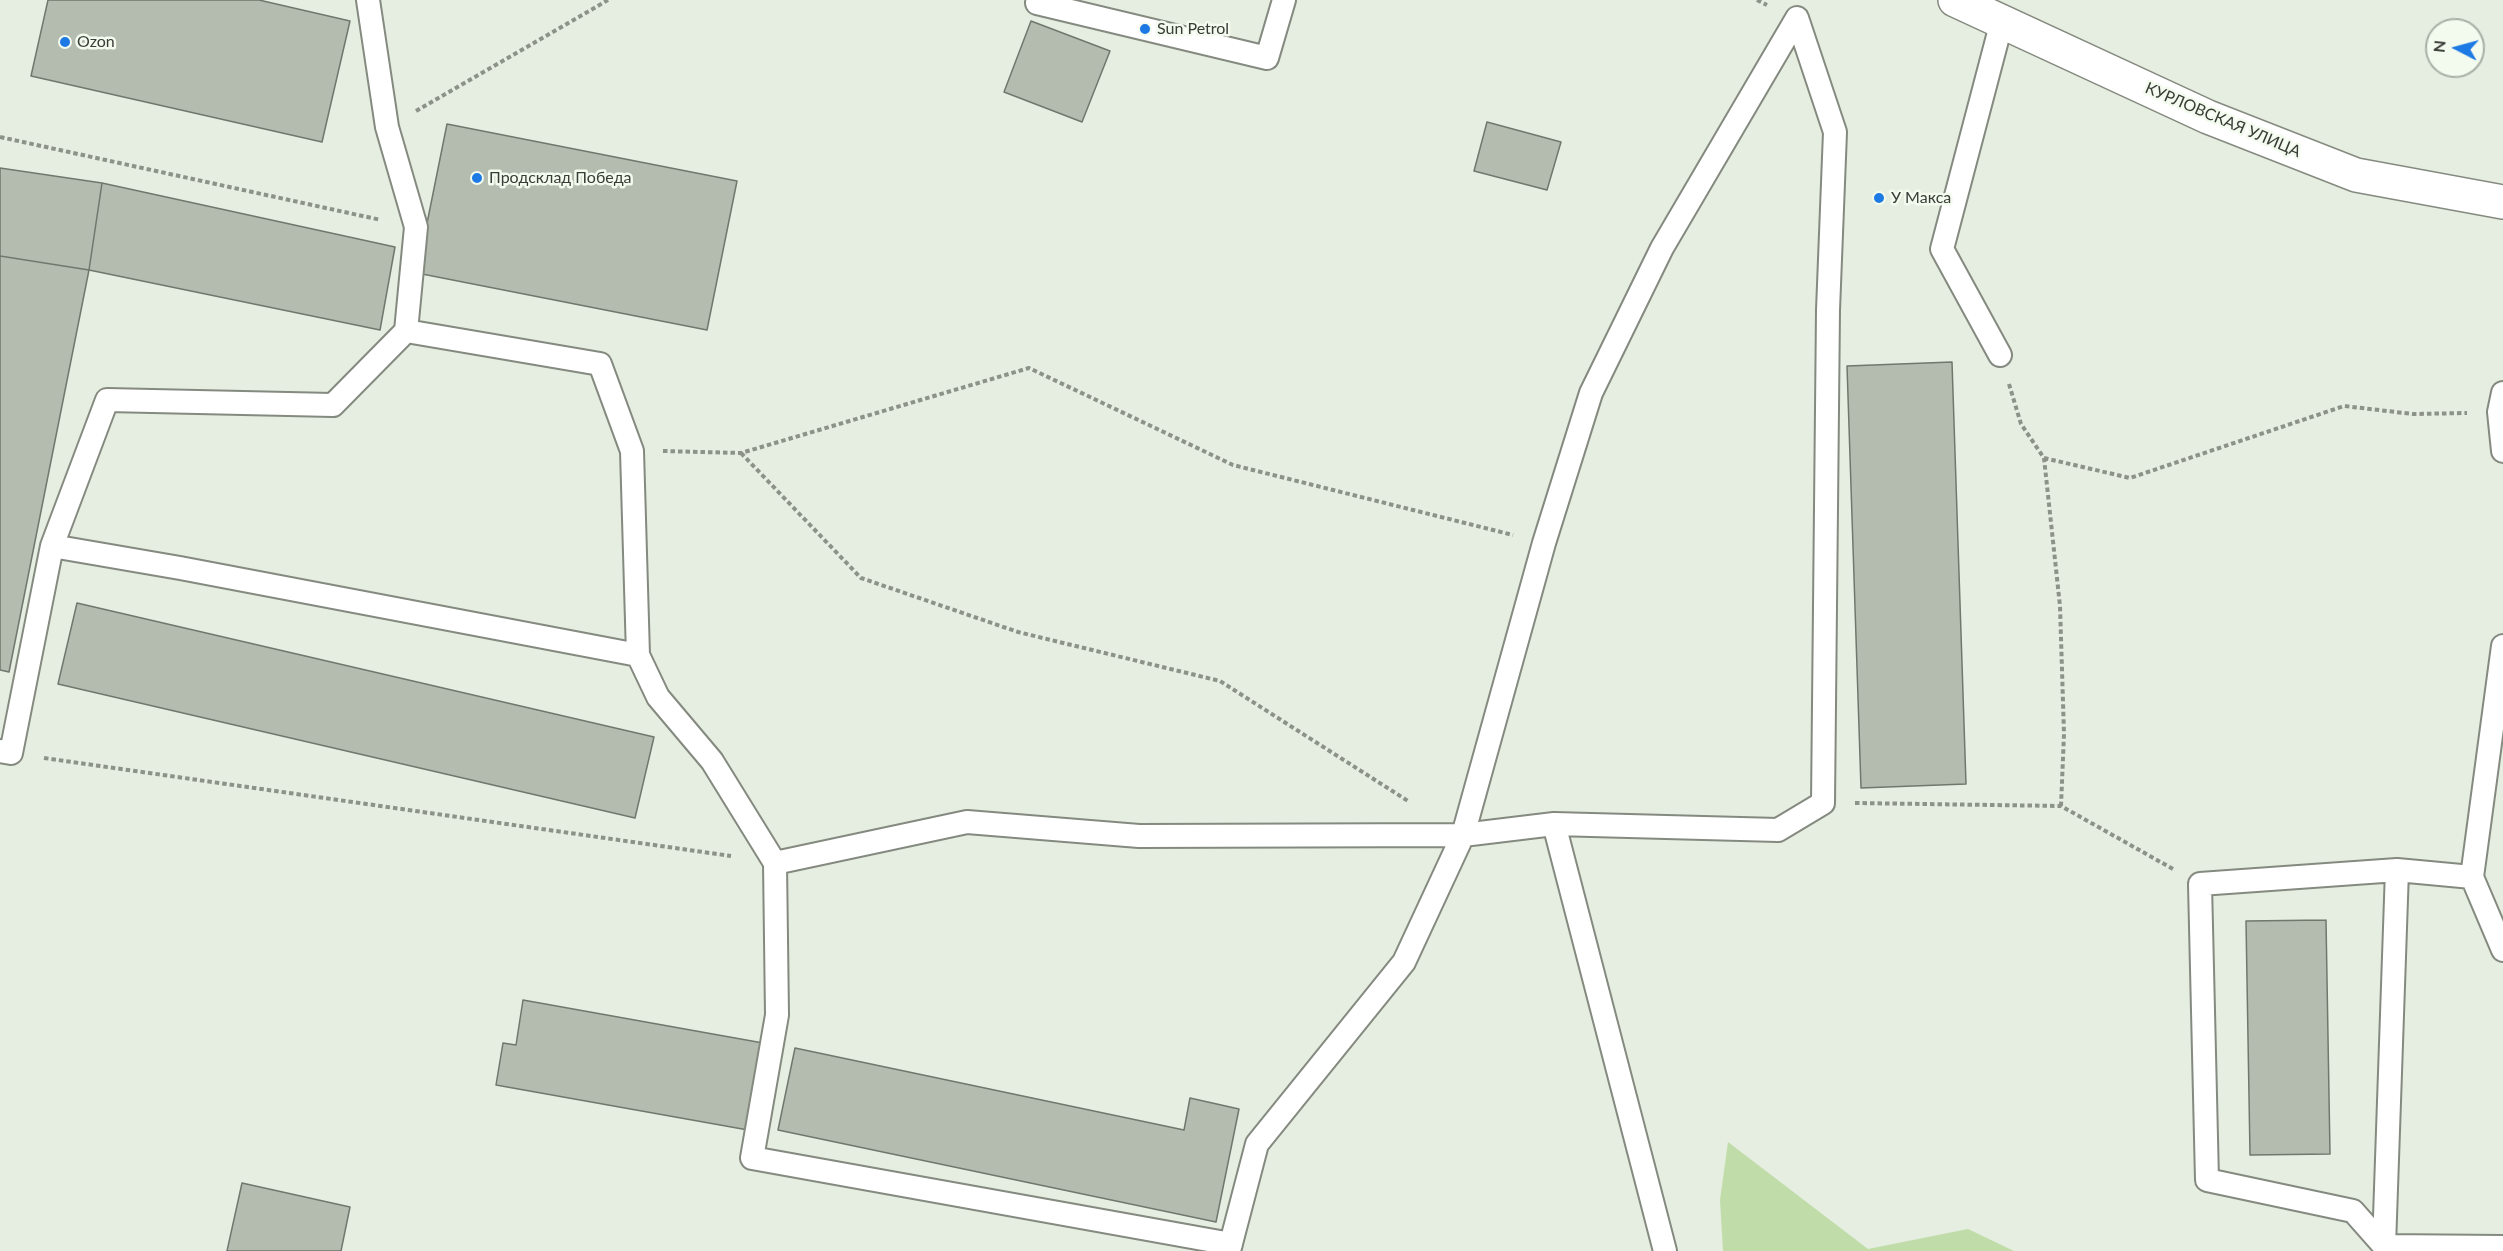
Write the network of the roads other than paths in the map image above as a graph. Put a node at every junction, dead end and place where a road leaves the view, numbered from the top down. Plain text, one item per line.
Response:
1 (368, 0) edge
2 (1038, 0) edge
3 (1284, 0) edge
4 (1955, 0) edge
5 (1800, 9) edge
6 (2002, 21) junction
7 (2503, 202) edge
8 (406, 331) junction
9 (2000, 355) road end
10 (2501, 403) edge
11 (2503, 451) edge
12 (52, 546) junction
13 (2503, 646) edge
14 (638, 656) junction
15 (5, 752) edge
16 (1554, 824) junction
17 (1463, 835) junction
18 (774, 862) junction
19 (2397, 870) junction
20 (2472, 877) junction
21 (2503, 950) edge
22 (2384, 1246) junction
23 (1230, 1247) edge
24 (2503, 1247) edge
25 (1665, 1251) edge

1 - 8 lane
2 - 3 lane
4 - 6 main road, КУРЛОВСКАЯ УЛИЦА
5 - 16 lane
5 - 17 lane
6 - 7 main road, КУРЛОВСКАЯ УЛИЦА
6 - 9 lane
8 - 12 lane
8 - 14 lane
10 - 11 lane
12 - 14 lane
12 - 15 lane
13 - 20 lane
14 - 18 lane
16 - 17 lane
16 - 25 lane
17 - 18 lane
17 - 23 lane
18 - 23 lane
19 - 20 lane
19 - 22 lane
19 - 22 lane
20 - 21 lane
22 - 24 lane

